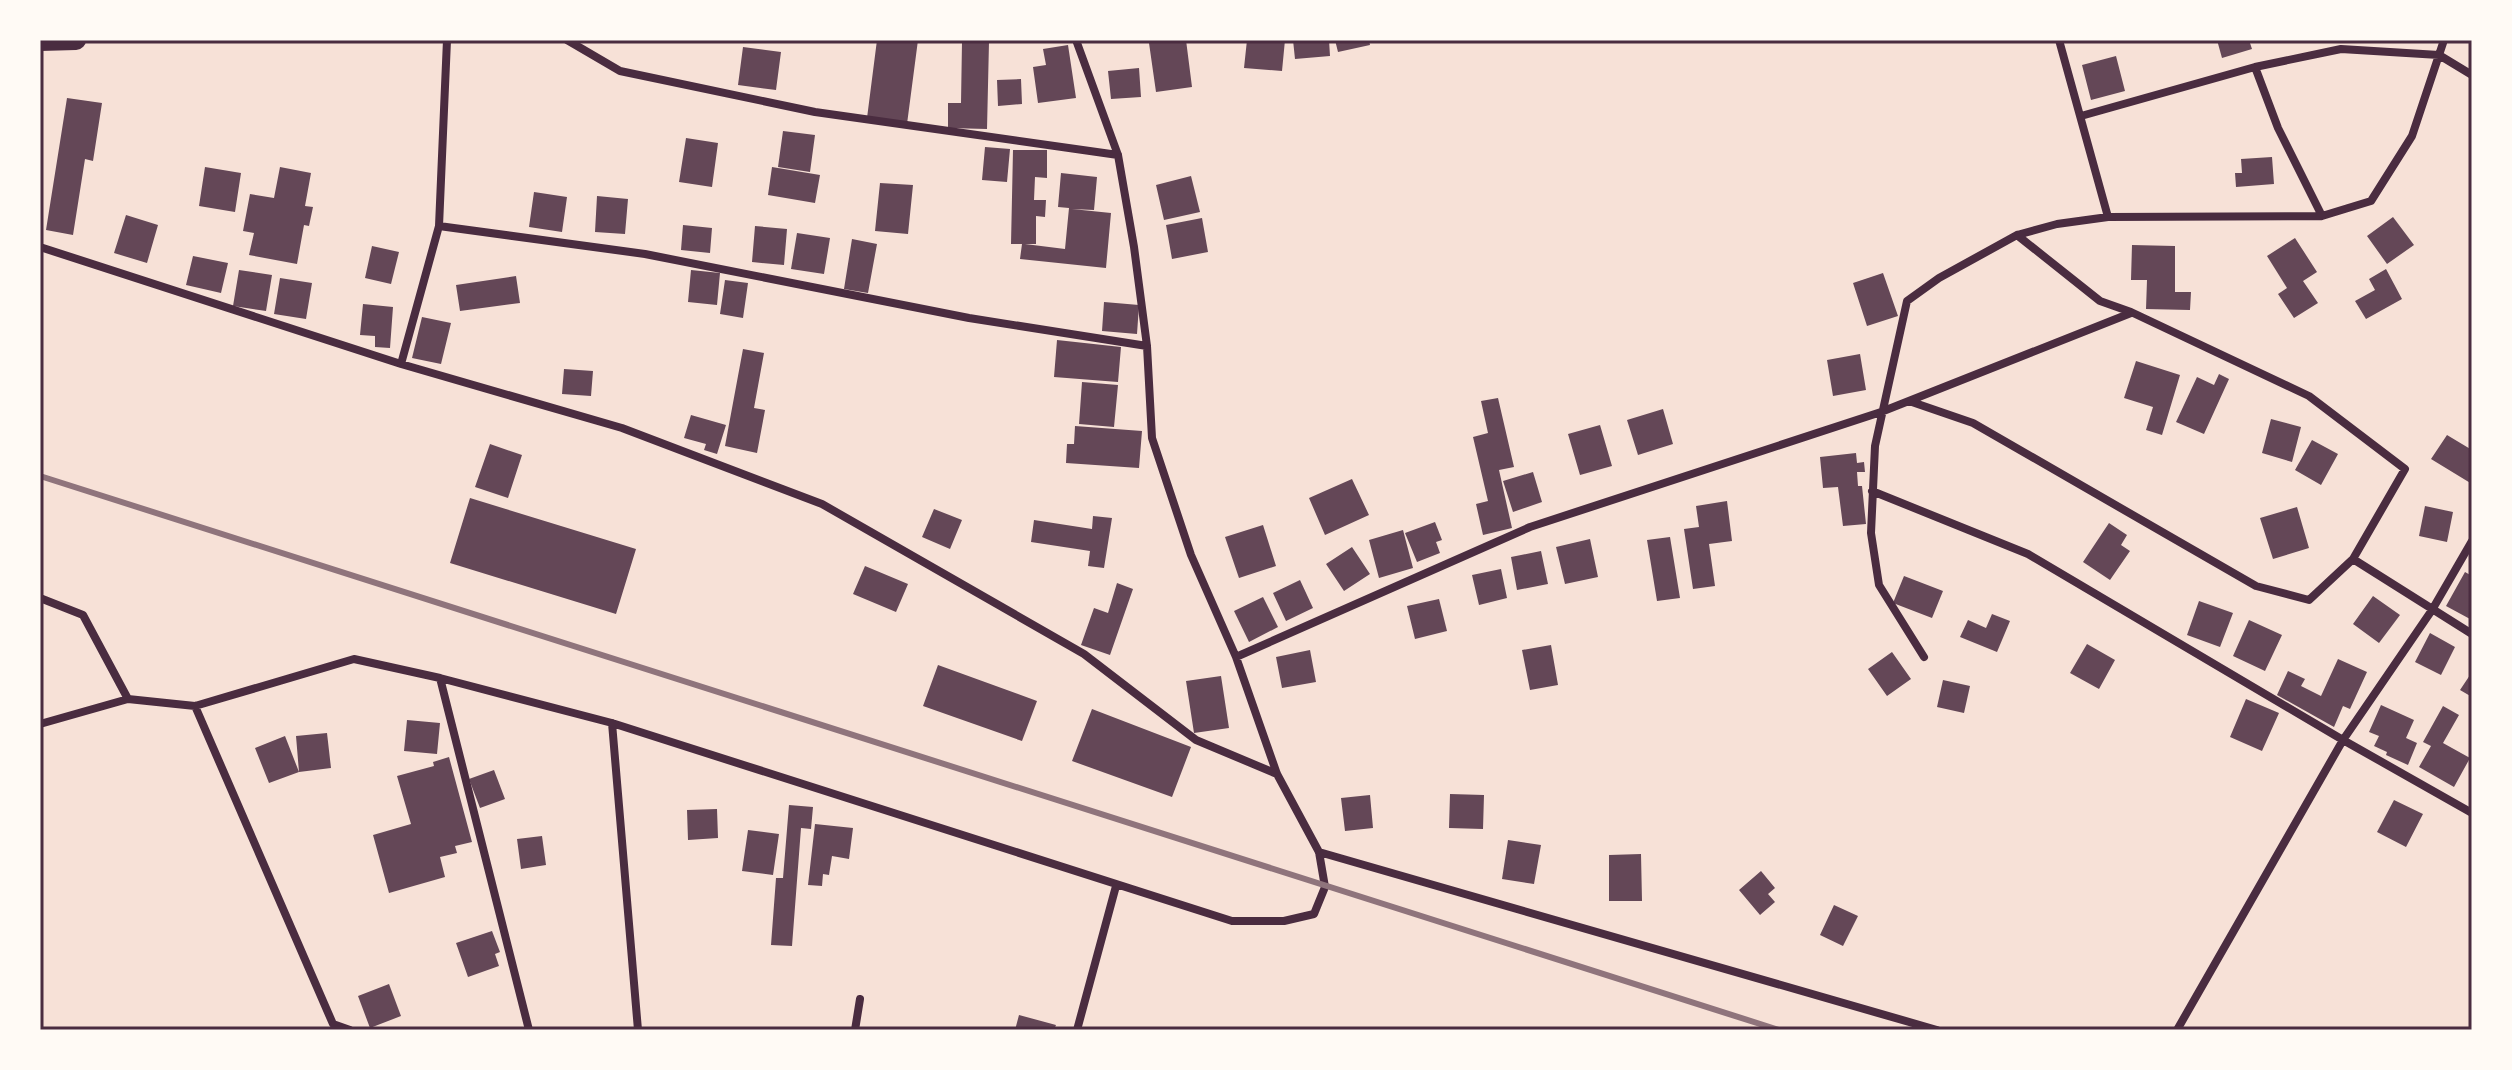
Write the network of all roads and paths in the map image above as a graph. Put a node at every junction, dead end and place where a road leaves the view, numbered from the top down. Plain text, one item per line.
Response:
1 (76, 40) edge
2 (447, 40) edge
3 (567, 40) edge
4 (1076, 40) edge
5 (2059, 40) edge
6 (2444, 40) edge
7 (40, 41) edge
8 (2342, 44) edge
9 (2439, 55) junction
10 (2255, 67) junction
11 (2472, 75) edge
12 (2081, 116) junction
13 (1118, 155) junction
14 (2322, 216) junction
15 (2108, 217) junction
16 (439, 226) junction
17 (2017, 235) junction
18 (40, 247) edge
19 (2131, 312) junction
20 (1147, 346) junction
21 (401, 364) junction
22 (1909, 401) junction
23 (1881, 412) junction
24 (1872, 491) junction
25 (2472, 541) edge
26 (2353, 559) junction
27 (40, 598) edge
28 (2432, 610) junction
29 (2472, 634) edge
30 (1236, 657) junction
31 (1924, 657) dead end
32 (440, 678) junction
33 (128, 699) junction
34 (195, 706) junction
35 (612, 723) junction
36 (40, 724) edge
37 (2343, 740) junction
38 (1277, 774) junction
39 (2472, 813) edge
40 (1319, 852) junction
41 (1116, 886) junction
42 (860, 999) dead end
43 (350, 1030) edge
44 (529, 1030) edge
45 (638, 1030) edge
46 (855, 1030) edge
47 (1077, 1030) edge
48 (1937, 1030) edge
49 (2177, 1030) edge

1 - 7 highway
2 - 16 street
3 - 13 street
4 - 13 street
5 - 12 street
6 - 9 street
8 - 9 street
8 - 10 street
9 - 11 street
9 - 14 street
10 - 12 street
10 - 14 street
12 - 15 street
13 - 20 street
14 - 15 street
15 - 17 street
16 - 20 street
16 - 21 street
17 - 19 street
17 - 23 street
18 - 21 street
19 - 22 street
19 - 26 street
20 - 30 street
21 - 38 street
22 - 23 street
22 - 26 street
23 - 24 street
23 - 30 street
24 - 31 street
24 - 37 street
25 - 28 street
26 - 28 street
27 - 33 street
28 - 29 street
28 - 37 street
30 - 38 street
32 - 34 street
32 - 35 street
32 - 44 street
33 - 34 street
33 - 36 street
34 - 43 street
35 - 41 street
35 - 45 street
37 - 39 street
37 - 49 street
38 - 40 street
40 - 41 street
40 - 48 street
41 - 47 street
42 - 46 street

